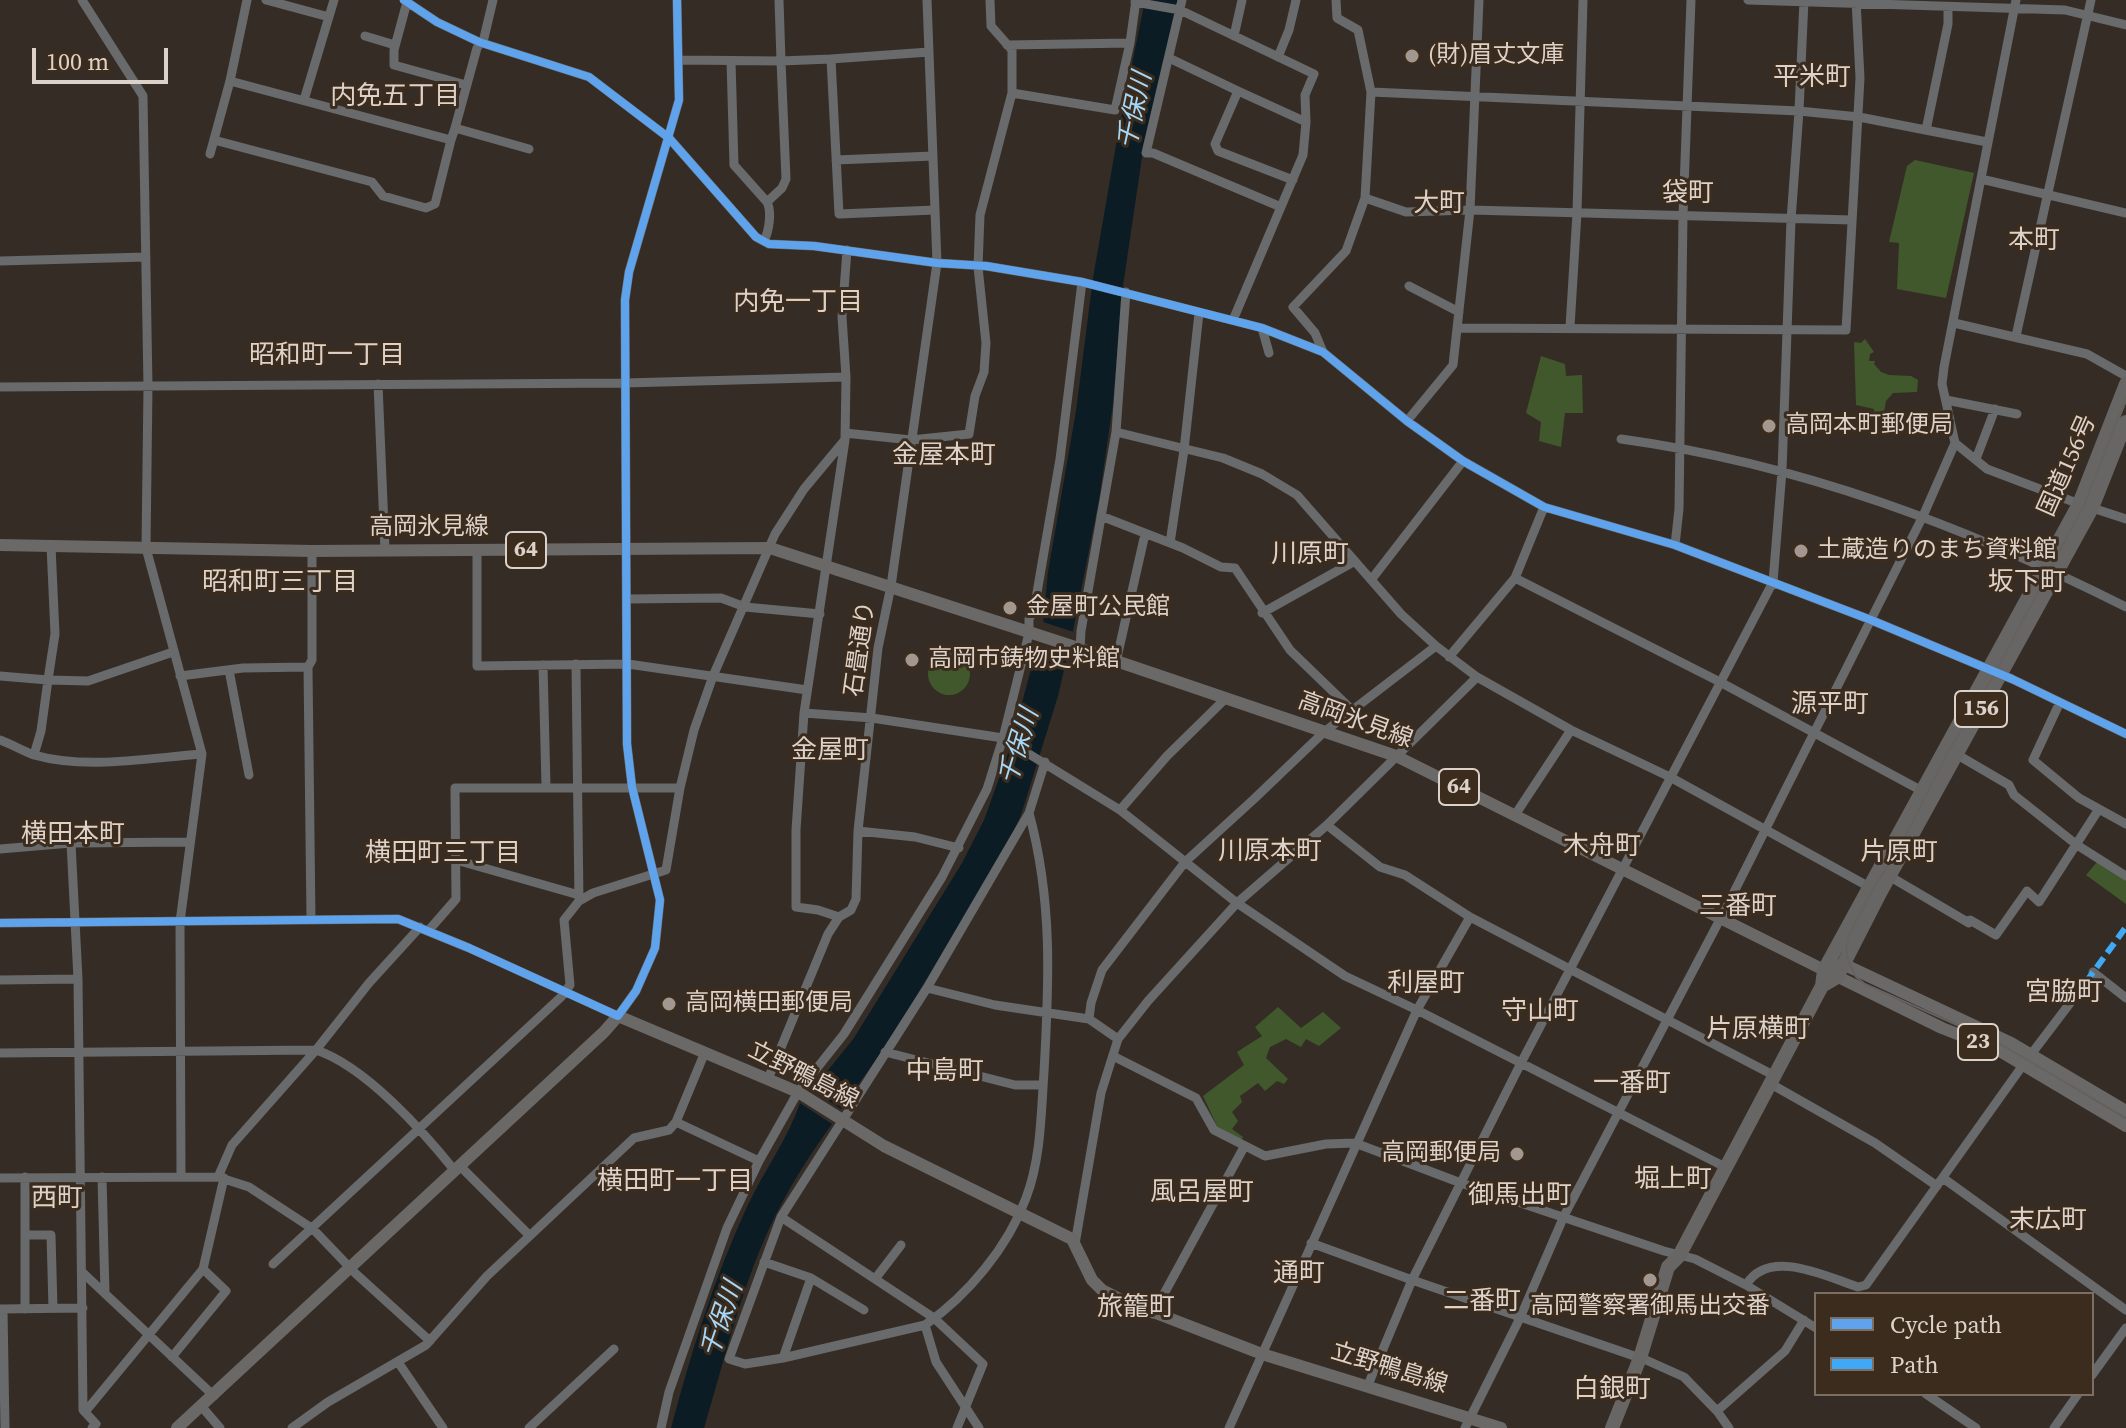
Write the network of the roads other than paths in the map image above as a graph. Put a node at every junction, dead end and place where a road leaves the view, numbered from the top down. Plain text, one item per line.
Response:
1 (82, 0) edge
2 (247, 0) edge
3 (266, 0) edge
4 (334, 0) edge
5 (493, 0) edge
6 (677, 0) edge
7 (779, 0) edge
8 (927, 0) edge
9 (990, 0) edge
10 (1242, 0) edge
11 (1296, 0) edge
12 (1336, 0) edge
13 (1479, 0) edge
14 (1583, 0) edge
15 (1691, 0) edge
16 (1748, 0) edge
17 (2091, 0) edge
18 (406, 1) edge
19 (1137, 2) edge
20 (1804, 2) edge
21 (1856, 2) edge
22 (2016, 5) edge
23 (1179, 7) edge
24 (1948, 7) junction
25 (2087, 16) junction
26 (329, 17) junction
27 (2126, 25) edge
28 (365, 36) dead end
29 (1234, 36) junction
30 (479, 42) junction
31 (1130, 43) junction
32 (395, 45) junction
33 (1007, 45) junction
34 (929, 52) junction
35 (1278, 57) junction
36 (1169, 58) junction
37 (831, 59) junction
38 (680, 60) junction
39 (731, 61) junction
40 (781, 61) junction
41 (230, 81) junction
42 (466, 85) junction
43 (1238, 91) junction
44 (1371, 92) junction
45 (1012, 93) junction
46 (1474, 97) junction
47 (304, 100) junction
48 (1580, 101) junction
49 (1688, 105) junction
50 (1799, 111) junction
51 (1859, 117) junction
52 (1306, 122) junction
53 (455, 128) junction
54 (1926, 130) junction
55 (669, 138) junction
56 (214, 140) junction
57 (451, 140) junction
58 (1987, 142) junction
59 (529, 149) dead end
60 (210, 154) dead end
61 (933, 156) junction
62 (836, 160) junction
63 (1981, 179) junction
64 (1293, 180) junction
65 (2047, 194) junction
66 (1365, 198) junction
67 (767, 202) junction
68 (1281, 207) junction
69 (935, 210) junction
70 (1470, 210) junction
71 (1577, 213) junction
72 (2126, 213) edge
73 (1683, 215) junction
74 (1791, 220) junction
75 (1852, 220) junction
76 (764, 241) junction
77 (847, 250) junction
78 (146, 257) junction
79 (0, 261) edge
80 (937, 263) junction
81 (978, 267) junction
82 (1084, 283) junction
83 (1409, 286) dead end
84 (1126, 292) junction
85 (1459, 312) junction
86 (1199, 313) junction
87 (1233, 320) junction
88 (1954, 323) junction
89 (1570, 327) junction
90 (1681, 327) junction
91 (1262, 328) junction
92 (1457, 328) junction
93 (1788, 330) junction
94 (2016, 336) junction
95 (1323, 352) junction
96 (1269, 353) dead end
97 (2126, 376) edge
98 (846, 377) junction
99 (625, 383) junction
100 (378, 384) junction
101 (2126, 384) edge
102 (0, 387) edge
103 (148, 387) junction
104 (1946, 400) junction
105 (1995, 409) junction
106 (2017, 414) dead end
107 (1407, 421) junction
108 (2126, 422) edge
109 (1116, 432) junction
110 (845, 437) junction
111 (1621, 439) dead end
112 (911, 440) junction
113 (1955, 443) junction
114 (1678, 447) junction
115 (1184, 450) junction
116 (1976, 459) junction
117 (1463, 461) junction
118 (1782, 471) junction
119 (2086, 506) junction
120 (1544, 507) junction
121 (1101, 516) junction
122 (1923, 516) junction
123 (2126, 519) edge
124 (1145, 534) junction
125 (1170, 543) junction
126 (0, 545) edge
127 (1675, 545) junction
128 (51, 546) junction
129 (146, 548) junction
130 (770, 548) junction
131 (627, 549) junction
132 (385, 550) junction
133 (477, 550) junction
134 (312, 551) junction
135 (1355, 561) junction
136 (828, 565) junction
137 (2050, 569) junction
138 (1515, 578) junction
139 (1371, 580) junction
140 (1773, 582) junction
141 (891, 586) junction
142 (627, 599) junction
143 (745, 607) junction
144 (2126, 607) edge
145 (1262, 613) junction
146 (820, 614) junction
147 (1871, 620) junction
148 (1033, 634) junction
149 (1436, 646) junction
150 (1078, 648) junction
151 (173, 652) junction
152 (1449, 657) junction
153 (1116, 662) junction
154 (576, 664) junction
155 (628, 664) junction
156 (543, 665) junction
157 (308, 667) junction
158 (229, 670) junction
159 (1995, 673) junction
160 (0, 676) edge
161 (180, 676) junction
162 (713, 676) junction
163 (1477, 677) junction
164 (48, 680) junction
165 (1720, 682) junction
166 (807, 690) junction
167 (1225, 699) junction
168 (2060, 702) junction
169 (1352, 710) junction
170 (804, 713) junction
171 (872, 718) junction
172 (1571, 730) junction
173 (1324, 732) junction
174 (1814, 734) junction
175 (2126, 734) edge
176 (1005, 739) junction
177 (0, 740) edge
178 (202, 754) junction
179 (1956, 754) junction
180 (34, 755) junction
181 (1396, 756) junction
182 (1043, 761) junction
183 (249, 775) dead end
184 (1670, 777) junction
185 (546, 786) junction
186 (577, 786) junction
187 (632, 787) junction
188 (680, 788) junction
189 (1927, 794) junction
190 (2099, 809) junction
191 (1120, 810) junction
192 (1029, 813) junction
193 (1515, 815) junction
194 (2126, 824) edge
195 (1327, 825) junction
196 (1766, 829) junction
197 (858, 831) junction
198 (190, 842) junction
199 (71, 843) junction
200 (2077, 845) junction
201 (959, 848) junction
202 (0, 849) edge
203 (456, 860) junction
204 (1185, 862) junction
205 (1622, 869) junction
206 (654, 873) junction
207 (1889, 876) junction
208 (2126, 876) edge
209 (1874, 890) junction
210 (579, 898) junction
211 (1237, 903) junction
212 (839, 917) junction
213 (1470, 917) junction
214 (1721, 918) junction
215 (311, 920) junction
216 (180, 922) junction
217 (0, 923) edge
218 (75, 923) junction
219 (424, 929) junction
220 (1569, 968) junction
221 (1835, 970) junction
222 (2093, 972) dead end
223 (78, 979) junction
224 (0, 980) edge
225 (2086, 982) dead end
226 (927, 988) junction
227 (566, 991) junction
228 (2126, 998) edge
229 (1417, 1010) junction
230 (1047, 1013) junction
231 (618, 1016) junction
232 (1089, 1019) junction
233 (1667, 1020) junction
234 (1118, 1039) junction
235 (316, 1050) junction
236 (79, 1052) junction
237 (179, 1052) junction
238 (705, 1052) junction
239 (885, 1052) junction
240 (0, 1053) edge
241 (1113, 1056) junction
242 (2027, 1060) junction
243 (1521, 1063) junction
244 (768, 1079) junction
245 (1773, 1080) junction
246 (1043, 1085) junction
247 (800, 1094) junction
248 (2126, 1111) edge
249 (1617, 1114) junction
250 (840, 1118) junction
251 (676, 1122) junction
252 (2126, 1126) edge
253 (418, 1130) junction
254 (1355, 1143) junction
255 (1244, 1147) junction
256 (759, 1161) junction
257 (457, 1168) junction
258 (1727, 1168) junction
259 (25, 1177) junction
260 (79, 1177) junction
261 (102, 1177) junction
262 (181, 1177) junction
263 (221, 1177) junction
264 (0, 1178) edge
265 (1940, 1182) junction
266 (1461, 1183) junction
267 (1019, 1214) junction
268 (1564, 1216) junction
269 (781, 1217) junction
270 (313, 1229) junction
271 (25, 1235) junction
272 (529, 1235) junction
273 (1311, 1243) junction
274 (901, 1245) dead end
275 (1075, 1245) junction
276 (1679, 1256) junction
277 (764, 1262) junction
278 (273, 1264) dead end
279 (350, 1267) junction
280 (203, 1269) junction
281 (82, 1272) junction
282 (811, 1278) junction
283 (875, 1279) junction
284 (1412, 1280) junction
285 (1746, 1285) junction
286 (105, 1293) junction
287 (53, 1308) junction
288 (83, 1308) junction
289 (1, 1309) edge
290 (25, 1309) junction
291 (864, 1310) dead end
292 (2126, 1310) edge
293 (1153, 1314) junction
294 (934, 1318) junction
295 (1520, 1318) junction
296 (1804, 1320) junction
297 (925, 1325) junction
298 (1814, 1327) edge
299 (2126, 1329) edge
300 (149, 1334) junction
301 (430, 1341) junction
302 (614, 1349) dead end
303 (1262, 1354) junction
304 (172, 1357) junction
305 (783, 1358) junction
306 (1640, 1358) junction
307 (398, 1362) junction
308 (2094, 1372) edge
309 (1368, 1385) junction
310 (214, 1396) junction
311 (1929, 1396) edge
312 (2077, 1396) edge
313 (965, 1406) junction
314 (202, 1407) junction
315 (1717, 1411) junction
316 (85, 1412) junction
317 (436, 1419) junction
318 (1467, 1423) edge
319 (5, 1428) edge
320 (92, 1428) edge
321 (177, 1428) edge
322 (220, 1428) edge
323 (292, 1428) edge
324 (426, 1428) edge
325 (443, 1428) edge
326 (529, 1428) edge
327 (661, 1428) edge
328 (957, 1428) edge
329 (979, 1428) edge
330 (1229, 1428) edge
331 (1501, 1428) edge
332 (1612, 1428) edge
333 (1729, 1428) edge
334 (1976, 1428) edge
335 (2054, 1428) edge

1 - 78 street
2 - 41 street
3 - 26 street
4 - 26 street
5 - 30 street
6 - 38 street
7 - 40 street
8 - 34 street, 石畳通り
9 - 33 street
10 - 29 street
11 - 35 street
12 - 44 street
13 - 46 street
14 - 48 street
15 - 49 street
16 - 20 street
17 - 25 street
18 - 30 street
18 - 32 street
19 - 23 street
19 - 31 street
20 - 21 street
20 - 50 street
21 - 24 street
21 - 51 street
22 - 24 street
22 - 25 street
22 - 58 street
23 - 29 street
23 - 36 street
24 - 54 street
25 - 27 street
25 - 65 street
26 - 47 street
28 - 32 street
29 - 35 street
30 - 42 street
30 - 55 street
31 - 33 street
31 - 45 street
32 - 42 street
33 - 45 street
34 - 37 street
34 - 61 street, 石畳通り
35 - 52 street
36 - 43 street
36 - 68 street
37 - 40 street
37 - 62 street
38 - 39 street
38 - 55 street
39 - 40 street
39 - 67 street
40 - 67 street
41 - 47 street
41 - 56 street
42 - 53 street
43 - 52 street
43 - 64 street
44 - 46 street
44 - 66 street
45 - 81 street
46 - 48 street
46 - 70 street
47 - 57 street
48 - 49 street
48 - 71 street
49 - 50 street
49 - 73 street
50 - 51 street
50 - 74 street
51 - 54 street
51 - 75 street
52 - 64 street
53 - 57 street
53 - 59 street
54 - 58 street
55 - 76 street
55 - 99 street
56 - 57 street
56 - 60 street
58 - 63 street
61 - 62 street
61 - 69 street, 石畳通り
62 - 69 street
63 - 65 street
63 - 88 street
64 - 68 street
65 - 72 street
65 - 94 street
66 - 70 street
66 - 95 street
67 - 76 street
68 - 87 street
69 - 80 street, 石畳通り
70 - 71 street
70 - 85 street
71 - 73 street
71 - 89 street
73 - 74 street
73 - 90 street
74 - 75 street
74 - 93 street
75 - 93 street
76 - 77 street
77 - 80 street
77 - 98 street
78 - 79 street
78 - 103 street
80 - 81 street
80 - 112 street, 石畳通り
81 - 82 street
81 - 112 street
82 - 84 street
82 - 148 street
83 - 85 street
84 - 86 street
84 - 109 street
85 - 92 street
86 - 87 street
86 - 115 street
87 - 91 street
88 - 94 street
88 - 104 street
89 - 90 street
89 - 92 street
90 - 93 street
90 - 114 street
91 - 95 street
91 - 96 street
92 - 107 street
93 - 118 street
94 - 97 street
95 - 107 street
98 - 99 street
98 - 110 street
99 - 100 street
99 - 131 street
100 - 103 street
100 - 132 street
101 - 119 highway, 国道156号 / 156
102 - 103 street
103 - 129 street
104 - 105 street
104 - 113 street
105 - 106 street
105 - 116 street
107 - 117 street
108 - 119 highway, 国道156号 / 156
109 - 115 street
109 - 121 street
110 - 112 street
110 - 130 street
110 - 136 street
111 - 114 street
112 - 141 street, 石畳通り
113 - 116 street
113 - 122 street
114 - 118 street
114 - 127 street
115 - 125 street
115 - 135 street
116 - 119 street
117 - 120 street
117 - 139 street
118 - 122 street
118 - 140 street
119 - 123 street
119 - 137 highway, 国道156号 / 156
120 - 127 street
120 - 138 street
121 - 124 street
121 - 150 street
122 - 137 street
122 - 147 street
124 - 125 street
124 - 153 street
125 - 145 street
126 - 128 main road, 高岡氷見線 / 64
127 - 140 street
128 - 129 main road, 高岡氷見線 / 64
128 - 164 street
129 - 134 main road, 高岡氷見線 / 64
129 - 151 street
130 - 131 main road, 高岡氷見線 / 64
130 - 136 main road, 高岡氷見線 / 64
130 - 143 street
131 - 133 main road, 高岡氷見線 / 64
131 - 142 street
132 - 133 main road, 高岡氷見線 / 64
132 - 134 main road, 高岡氷見線 / 64
133 - 156 street
134 - 157 street
135 - 139 street
135 - 145 street
136 - 141 main road, 高岡氷見線 / 64
136 - 146 street
137 - 144 street
137 - 159 highway, 国道156号 / 156
138 - 152 street
138 - 165 street
139 - 149 street
140 - 147 street
140 - 165 street
141 - 148 main road, 高岡氷見線 / 64
141 - 171 street, 石畳通り
142 - 143 street
142 - 155 street
143 - 146 street
143 - 162 street
145 - 169 street
146 - 166 street
147 - 159 street
147 - 174 street
148 - 150 main road, 64
148 - 176 street
149 - 152 street
149 - 169 street
150 - 153 main road, 高岡氷見線 / 64
151 - 161 street
151 - 164 street
152 - 163 street
153 - 167 main road, 高岡氷見線 / 64
154 - 155 street
154 - 156 street
154 - 186 street
155 - 162 street
155 - 187 street
156 - 185 street
157 - 158 street
157 - 215 street
158 - 161 street
158 - 183 street
159 - 168 street
159 - 179 highway, 国道156号 / 156
159 - 189 highway, 国道156号 / 156
160 - 164 street
161 - 178 street
162 - 166 street
162 - 188 street
163 - 172 street
163 - 181 street
164 - 180 street
165 - 174 street
165 - 184 street
166 - 170 street
167 - 173 main road, 高岡氷見線 / 64
167 - 191 street
168 - 175 street
168 - 190 street
169 - 173 street
170 - 171 street
170 - 212 street
171 - 176 street
171 - 197 street, 石畳通り
172 - 184 street
172 - 193 street
173 - 181 main road, 高岡氷見線 / 64
173 - 204 street
174 - 189 street
174 - 196 street
176 - 182 street
176 - 201 street
177 - 180 street
178 - 180 street
178 - 198 street
179 - 189 highway, 国道156号 / 156
179 - 200 street
181 - 193 main road, 高岡氷見線 / 64
181 - 195 street
182 - 191 street
182 - 192 street
184 - 196 street
184 - 205 street
185 - 186 street
185 - 203 street
186 - 187 street
186 - 210 street
187 - 188 street
187 - 206 street
188 - 206 street
189 - 207 highway, 国道156号 / 156
189 - 209 highway, 国道156号 / 156
190 - 194 street
190 - 200 street
191 - 204 street
192 - 226 street
192 - 230 street
193 - 205 main road, 高岡氷見線 / 64
195 - 211 street
195 - 213 street
196 - 209 street
196 - 214 street
197 - 201 street
197 - 212 street, 石畳通り
198 - 199 street
198 - 216 street
199 - 202 street
199 - 218 street
200 - 207 street
200 - 208 street
201 - 247 street
203 - 210 street
203 - 219 street
204 - 211 street
204 - 232 street
205 - 214 main road, 高岡氷見線 / 64
205 - 220 street
206 - 210 street
206 - 231 street
207 - 209 highway, 国道156号 / 156
209 - 221 highway, 国道156号 / 156
210 - 227 street
211 - 229 street
211 - 234 street
212 - 244 street, 石畳通り
213 - 220 street
213 - 229 street
214 - 221 main road, 高岡氷見線 / 64
214 - 233 street
215 - 216 street
215 - 219 street
216 - 218 street
216 - 237 street
217 - 218 street
218 - 223 street
219 - 227 street
219 - 235 street
220 - 233 street
220 - 243 street
221 - 242 main road, 23
221 - 245 highway
222 - 228 street
223 - 224 street
223 - 236 street
225 - 242 street
226 - 230 street
226 - 239 street
227 - 231 street
227 - 253 street
229 - 243 street
229 - 254 street
230 - 232 street
230 - 246 street
231 - 238 main road, 立野鴨島線
231 - 257 main road
232 - 234 street
233 - 245 street
233 - 249 street
234 - 241 street
235 - 237 street
235 - 253 street
235 - 263 street
236 - 237 street
236 - 240 street
236 - 260 street
237 - 262 street
238 - 244 main road, 立野鴨島線
238 - 251 street
239 - 246 street
239 - 250 street
241 - 255 street
241 - 275 street
242 - 248 main road, 23
242 - 252 main road, 23
242 - 265 street
243 - 249 street
243 - 266 street
244 - 247 main road, 立野鴨島線
245 - 258 highway
245 - 265 street
246 - 267 street
247 - 250 main road, 立野鴨島線
247 - 256 street
249 - 258 street
249 - 268 street
250 - 267 main road, 立野鴨島線
250 - 269 street
251 - 256 street
251 - 272 street
253 - 257 street
253 - 270 street
254 - 255 street
254 - 266 street
254 - 273 street
255 - 293 street
256 - 327 street
257 - 272 street
257 - 279 main road
258 - 276 highway
259 - 260 street
259 - 264 street
259 - 271 street
260 - 261 street
260 - 281 street
261 - 262 street
261 - 286 street
262 - 263 street
263 - 270 street
263 - 280 street
265 - 285 street
265 - 292 street
266 - 268 street
266 - 284 street
267 - 275 main road, 立野鴨島線
267 - 294 street
268 - 276 street
268 - 295 street
269 - 277 street
269 - 283 street
270 - 278 street
270 - 279 street
271 - 287 street
271 - 290 street
272 - 301 street
273 - 284 street
273 - 303 street
274 - 283 street
275 - 293 main road, 立野鴨島線
276 - 285 street
276 - 306 highway
277 - 282 street
277 - 305 street
279 - 301 street
279 - 310 main road
280 - 300 street
280 - 304 street
281 - 286 street
281 - 288 street
282 - 291 street
282 - 305 street
283 - 294 street
284 - 295 street
284 - 309 street
285 - 296 street
286 - 300 street
287 - 288 street
287 - 290 street
288 - 316 street
289 - 290 street
289 - 319 street
293 - 303 main road, 立野鴨島線
294 - 297 street
294 - 313 street
295 - 306 street
295 - 318 street
296 - 298 street
296 - 315 street
297 - 305 street
297 - 313 street
299 - 308 street
300 - 304 street
300 - 316 street
301 - 307 street
302 - 326 street
303 - 309 main road, 立野鴨島線
303 - 330 street
304 - 310 street
306 - 315 street
306 - 332 highway
307 - 317 street
307 - 323 street
309 - 318 main road, 立野鴨島線
310 - 314 main road
311 - 334 street
312 - 335 street
313 - 328 street
313 - 329 street
314 - 321 main road
314 - 322 street
315 - 333 street
316 - 320 street
317 - 324 street
317 - 325 street
318 - 331 main road, 立野鴨島線

